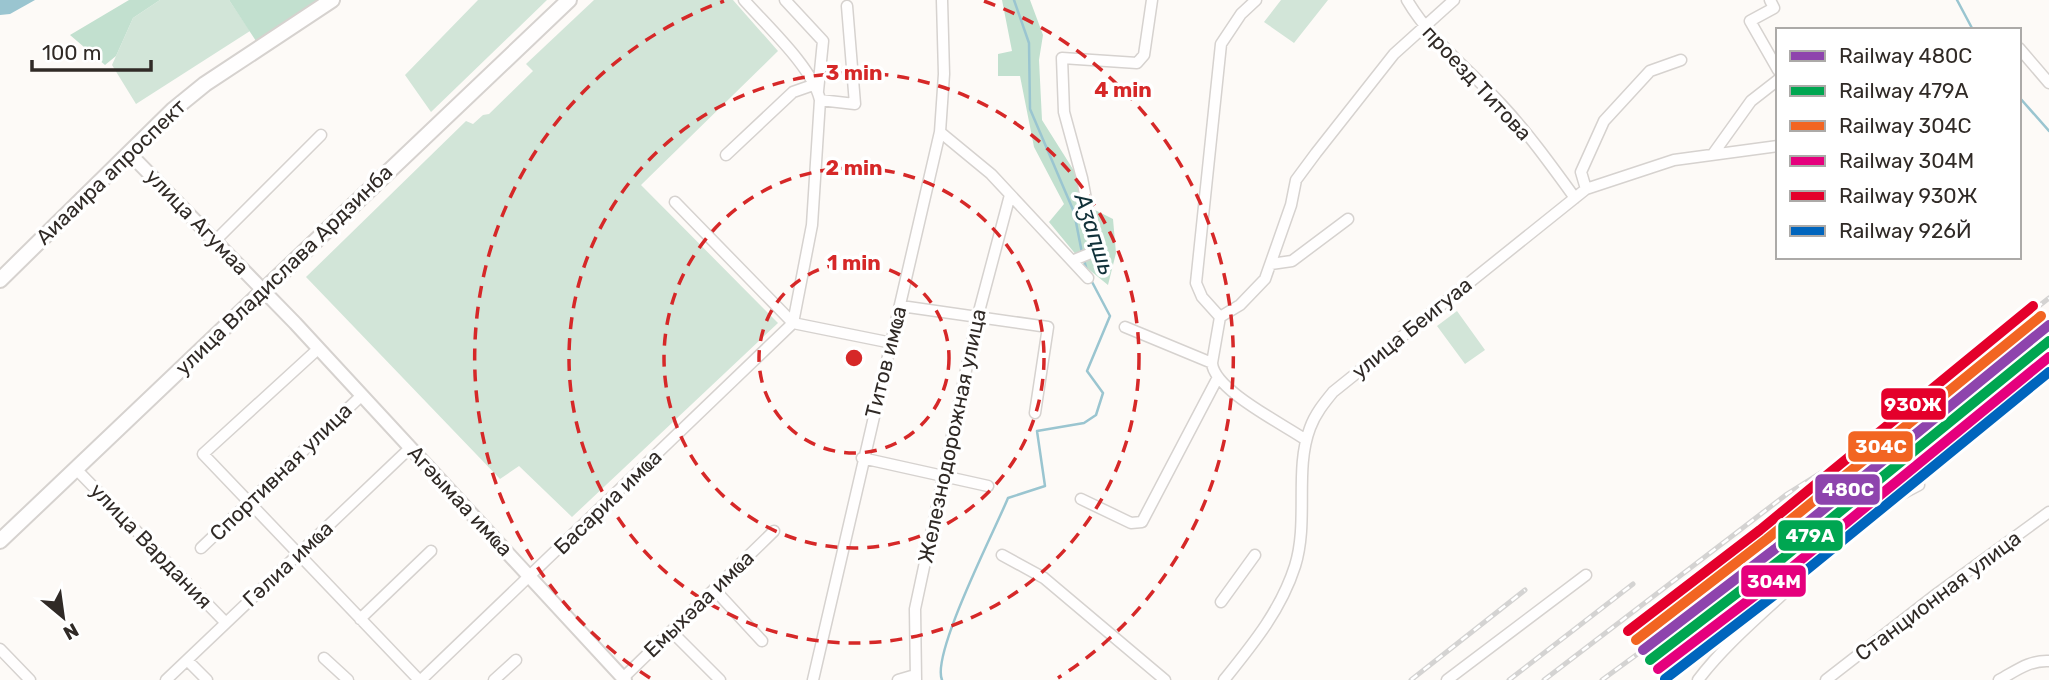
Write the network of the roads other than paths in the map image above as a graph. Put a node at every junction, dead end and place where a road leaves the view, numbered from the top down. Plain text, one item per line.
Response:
1 (332, 0) edge
2 (569, 0) edge
3 (744, 0) edge
4 (785, 0) edge
5 (942, 0) edge
6 (1152, 0) edge
7 (1256, 0) edge
8 (1407, 0) edge
9 (1454, 0) edge
10 (1770, 0) edge
11 (847, 6) dead end
12 (1422, 26) junction
13 (2021, 50) edge
14 (1681, 60) dead end
15 (1776, 66) edge
16 (1776, 82) edge
17 (2049, 83) edge
18 (817, 92) junction
19 (940, 132) junction
20 (321, 135) dead end
21 (1776, 146) edge
22 (129, 153) junction
23 (1713, 154) junction
24 (726, 155) dead end
25 (1586, 189) junction
26 (1010, 195) junction
27 (1575, 198) junction
28 (676, 202) dead end
29 (1348, 219) dead end
30 (216, 240) junction
31 (1080, 258) junction
32 (1271, 264) junction
33 (1088, 278) dead end
34 (0, 280) edge
35 (262, 289) junction
36 (901, 306) junction
37 (1220, 317) junction
38 (977, 319) junction
39 (295, 323) joint
40 (793, 323) junction
41 (1125, 327) dead end
42 (892, 343) junction
43 (318, 349) junction
44 (1212, 363) junction
45 (1217, 379) junction
46 (361, 396) junction
47 (1035, 413) dead end
48 (1306, 440) junction
49 (411, 448) junction
50 (862, 458) junction
51 (76, 469) junction
52 (942, 476) junction
53 (1919, 485) dead end
54 (988, 486) dead end
55 (1081, 499) dead end
56 (249, 502) junction
57 (2049, 512) edge
58 (774, 531) dead end
59 (0, 541) edge
60 (201, 548) dead end
61 (431, 551) dead end
62 (299, 554) junction
63 (1002, 555) dead end
64 (1255, 555) dead end
65 (1586, 575) dead end
66 (530, 577) junction
67 (714, 589) junction
68 (1221, 602) dead end
69 (360, 619) junction
70 (226, 623) junction
71 (671, 631) junction
72 (762, 641) dead end
73 (0, 649) edge
74 (324, 658) dead end
75 (187, 660) junction
76 (516, 660) dead end
77 (2049, 661) edge
78 (916, 677) edge
79 (624, 679) edge
80 (30, 680) edge
81 (166, 680) edge
82 (206, 680) edge
83 (348, 680) edge
84 (420, 680) edge
85 (494, 680) edge
86 (720, 680) edge
87 (813, 680) edge
88 (898, 680) edge
89 (1165, 680) edge
90 (1224, 680) edge
91 (1447, 680) edge
92 (1698, 680) edge
93 (1826, 680) edge
94 (1999, 680) edge

1 - 22 main road, Аиааира апроспект
2 - 35 main road, улица Владислава Ардзинба
3 - 18 street
4 - 18 street
5 - 19 street, Титов имҩа
6 - 31 street
7 - 37 street
8 - 12 street, проезд Титова
9 - 12 street
10 - 15 street
11 - 18 street
12 - 27 street, проезд Титова
12 - 32 street
13 - 17 street
14 - 25 street
16 - 23 street
18 - 24 street
18 - 40 street
19 - 26 street
19 - 36 street, Титов имҩа
20 - 30 street
21 - 23 street, улица Беигуаа
22 - 30 street, улица Агумаа
22 - 34 main road, Аиааира апроспект
23 - 25 street, улица Беигуаа
25 - 27 street, улица Беигуаа
26 - 31 street
26 - 38 street, Железнодорожная улица
27 - 48 street, улица Беигуаа
28 - 40 street
29 - 32 street
30 - 35 street, улица Агумаа
31 - 33 street
32 - 37 street
35 - 39 street, улица Агумаа
35 - 51 main road, улица Владислава Ардзинба
36 - 38 street
36 - 42 street, Титов имҩа
37 - 44 street
38 - 47 street
38 - 52 street, Железнодорожная улица
39 - 43 street, Агәымаа имҩа
40 - 42 street
40 - 66 street, Басариа имҩа
41 - 44 street
42 - 50 street, Титов имҩа
43 - 46 street, Агәымаа имҩа
43 - 56 street
44 - 45 street
45 - 48 street
45 - 55 street
46 - 49 street, Агәымаа имҩа
46 - 56 street, Спортивная улица
48 - 90 street, улица Беигуаа
49 - 62 street, Гәлиа имҩа
49 - 66 street, Агәымаа имҩа
50 - 52 street
50 - 87 street, Титов имҩа
51 - 59 main road, улица Владислава Ардзинба
51 - 70 street, улица Вардания
52 - 54 street
52 - 78 street, Железнодорожная улица
53 - 92 street
56 - 60 street, Спортивная улица
56 - 62 street
57 - 93 street, Станционная улица
58 - 67 street, Емыхәаа имҩа
61 - 69 street
62 - 69 street
62 - 70 street, Гәлиа имҩа
63 - 89 street
64 - 68 street
65 - 91 street
66 - 79 street, Агәымаа имҩа
66 - 84 street, Басариа имҩа
67 - 71 street, Емыхәаа имҩа
67 - 72 street
69 - 84 street
70 - 75 street, Гәлиа имҩа
71 - 79 street, Емыхәаа имҩа
71 - 86 street
73 - 80 street
74 - 83 street
75 - 81 street, Гәлиа имҩа
75 - 82 street
76 - 85 street
77 - 94 street
78 - 88 street

